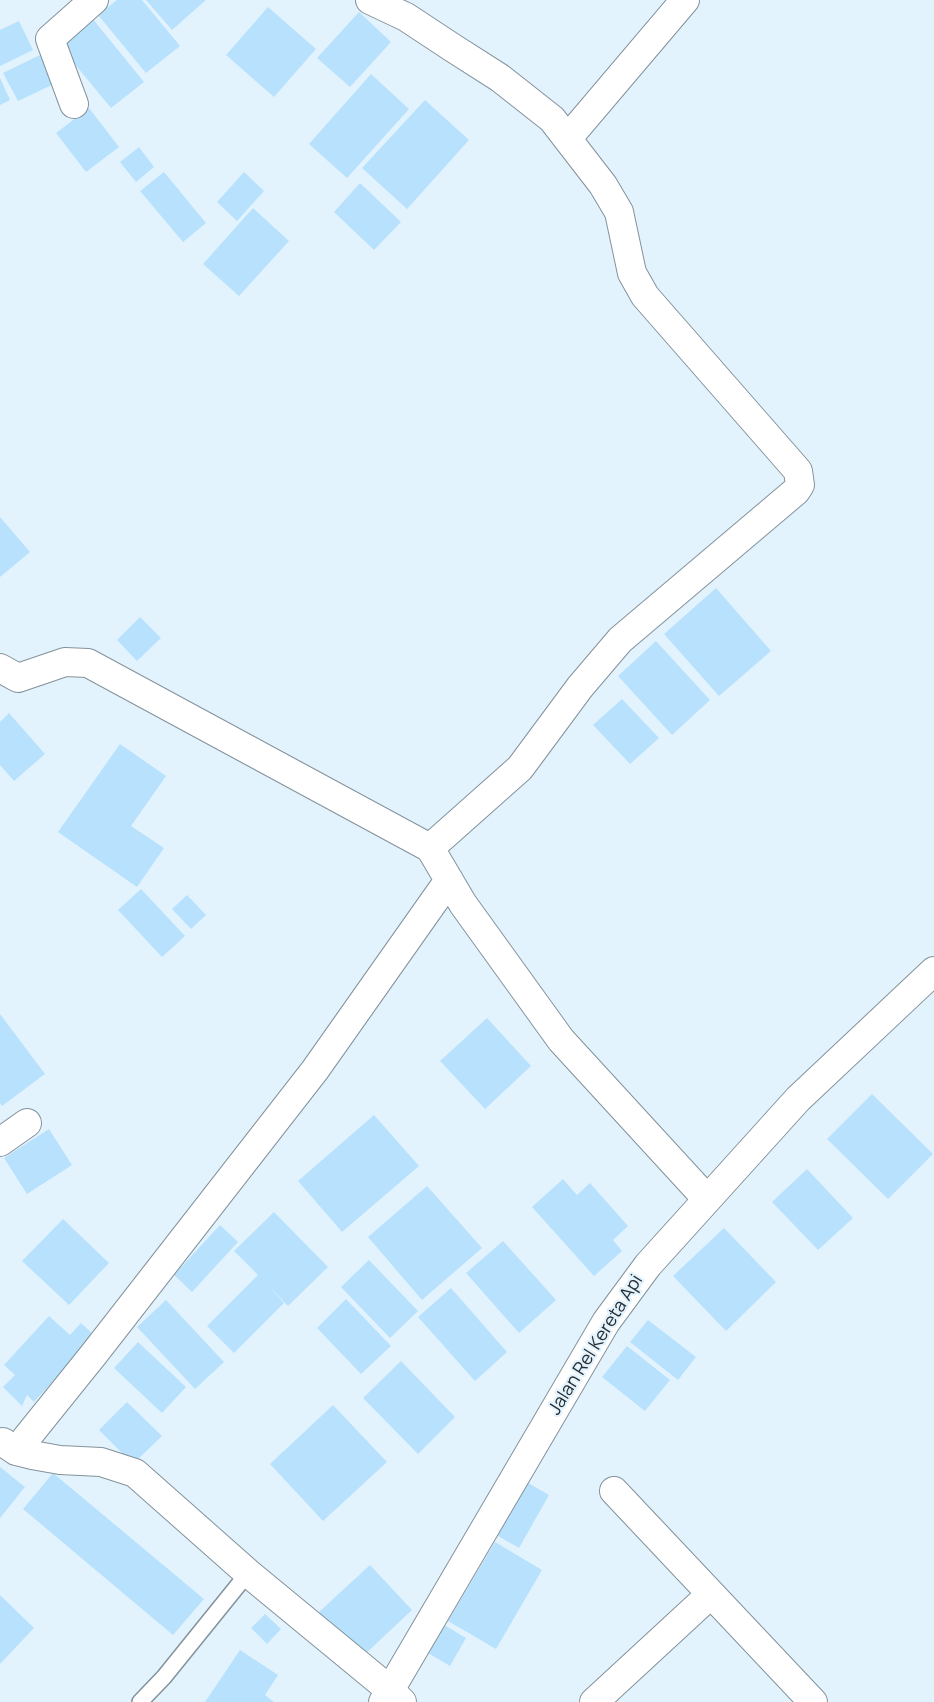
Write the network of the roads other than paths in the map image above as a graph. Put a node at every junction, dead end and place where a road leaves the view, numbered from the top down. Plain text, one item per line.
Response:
1 (94, 0) edge
2 (370, 0) edge
3 (686, 0) edge
4 (74, 104) dead end
5 (568, 138) junction
6 (0, 668) edge
7 (430, 848) junction
8 (449, 880) junction
9 (934, 971) edge
10 (27, 1122) dead end
11 (0, 1142) edge
12 (706, 1198) junction
13 (8, 1446) edge
14 (614, 1491) dead end
15 (248, 1573) junction
16 (711, 1594) junction
17 (392, 1698) edge
18 (140, 1702) edge
19 (594, 1702) edge
20 (813, 1702) edge

1 - 4 street
2 - 5 street
3 - 5 street
5 - 7 street
6 - 7 street
7 - 8 street
8 - 12 street
8 - 13 street
9 - 12 street, Jalan Rel Kereta Api
10 - 11 street
12 - 17 street, Jalan Rel Kereta Api
13 - 15 street
14 - 16 street
15 - 17 street
15 - 18 lane
16 - 19 street
16 - 20 street

